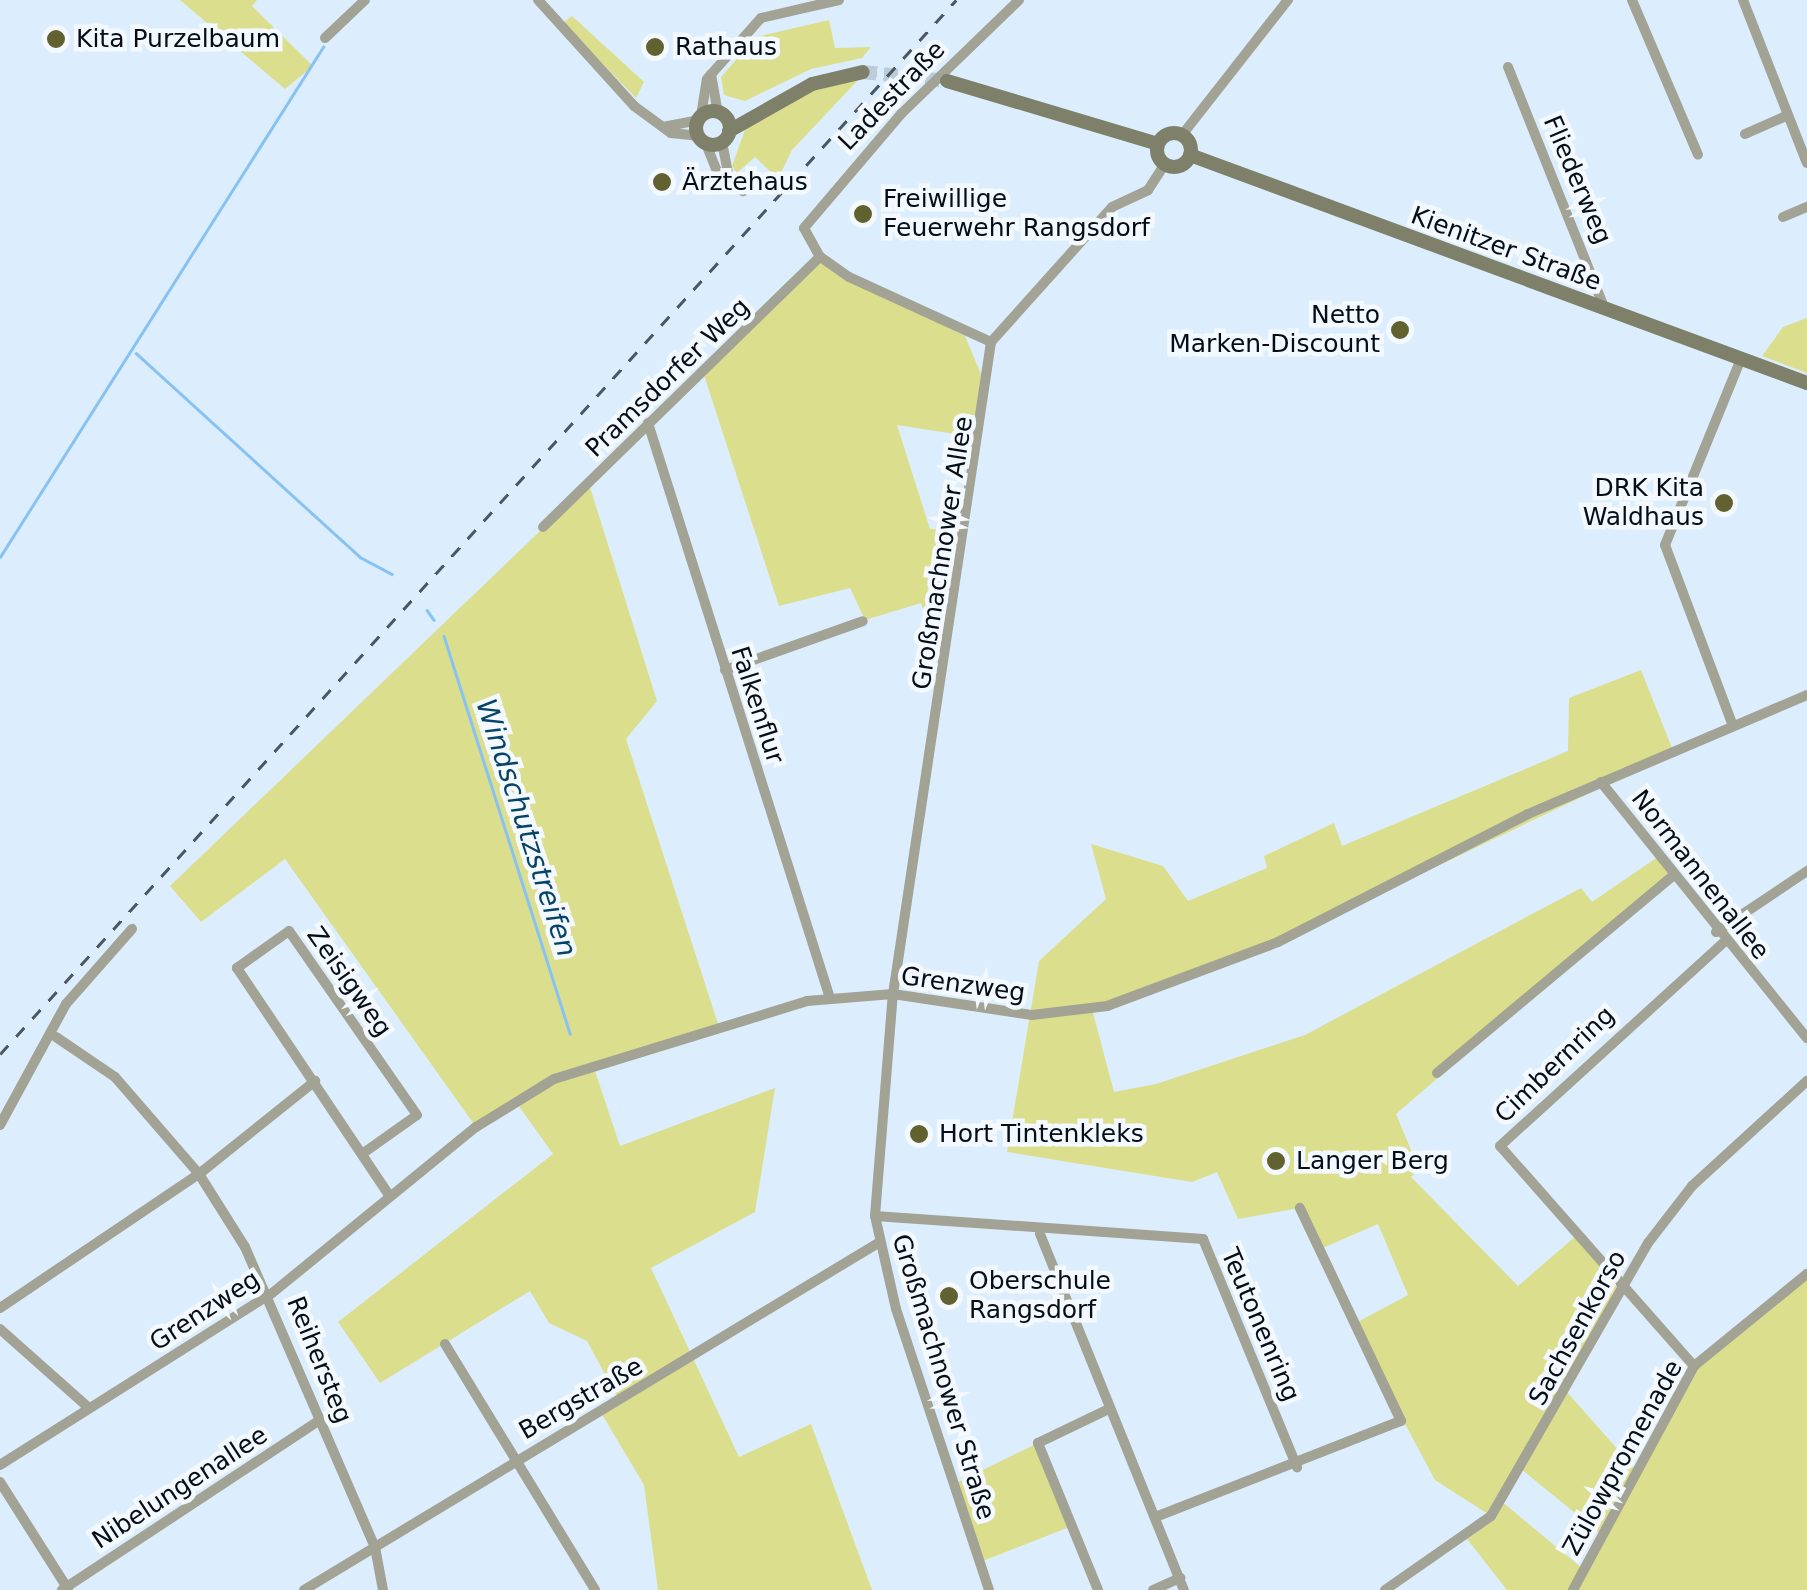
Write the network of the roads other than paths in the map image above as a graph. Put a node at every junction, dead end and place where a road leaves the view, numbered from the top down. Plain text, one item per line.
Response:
1 (365, 0) edge
2 (838, 0) edge
3 (1019, 0) edge
4 (1288, 0) edge
5 (1632, 0) edge
6 (1744, 0) edge
7 (540, 1) edge
8 (325, 38) dead end
9 (1508, 67) dead end
10 (864, 72) tunnel mouth
11 (712, 73) junction
12 (948, 82) tunnel mouth
13 (760, 110) junction
14 (721, 114) junction
15 (1786, 116) junction
16 (709, 131) junction
17 (1745, 134) dead end
18 (1182, 135) junction
19 (1158, 144) junction
20 (1190, 155) junction
21 (1698, 155) dead end
22 (1165, 164) junction
23 (1807, 164) edge
24 (739, 188) dead end
25 (1807, 207) edge
26 (1783, 217) dead end
27 (820, 257) junction
28 (1605, 309) junction
29 (992, 342) junction
30 (1741, 358) junction
31 (1807, 383) edge
32 (648, 423) junction
33 (542, 527) dead end
34 (863, 621) dead end
35 (725, 670) junction
36 (1807, 695) edge
37 (1733, 726) junction
38 (1601, 782) junction
39 (1807, 871) edge
40 (1674, 875) junction
41 (132, 930) dead end
42 (1716, 932) junction
43 (1725, 941) junction
44 (892, 994) junction
45 (830, 998) junction
46 (56, 1037) junction
47 (1807, 1038) edge
48 (1436, 1073) dead end
49 (315, 1081) junction
50 (1807, 1081) edge
51 (0, 1125) edge
52 (362, 1154) junction
53 (199, 1174) junction
54 (390, 1196) junction
55 (1300, 1208) dead end
56 (875, 1216) junction
57 (1040, 1234) junction
58 (878, 1242) junction
59 (1807, 1274) edge
60 (1624, 1287) junction
61 (271, 1294) junction
62 (0, 1308) edge
63 (0, 1330) edge
64 (445, 1344) dead end
65 (1694, 1366) junction
66 (88, 1408) junction
67 (1109, 1409) junction
68 (321, 1419) junction
69 (516, 1460) junction
70 (0, 1465) edge
71 (1298, 1467) junction
72 (0, 1482) edge
73 (1158, 1516) junction
74 (375, 1547) junction
75 (1182, 1584) edge
76 (66, 1589) edge
77 (304, 1590) edge
78 (382, 1590) edge
79 (595, 1590) edge
80 (989, 1590) edge
81 (1098, 1590) edge
82 (1154, 1590) edge
83 (1386, 1590) edge
84 (1573, 1590) edge

1 - 8 street
2 - 11 street
3 - 27 street, Ladestraße
4 - 18 street
5 - 21 street
6 - 15 street
7 - 16 street
9 - 28 street, Fliederweg
10 - 13 street
11 - 14 street
11 - 16 street
12 - 19 street
13 - 14 street
13 - 16 street
14 - 16 street
14 - 16 street
15 - 17 street
15 - 23 street
16 - 24 street
18 - 19 street
18 - 20 street
19 - 22 street
20 - 22 street
20 - 28 street, Kienitzer Straße
22 - 29 street
25 - 26 street
27 - 29 street
27 - 32 street, Pramsdorfer Weg
28 - 30 street, Kienitzer Straße
29 - 44 street, Großmachnower Allee
30 - 31 street, Kienitzer Straße
30 - 37 street
32 - 33 street, Pramsdorfer Weg
32 - 35 street, Falkenflur
34 - 35 street
35 - 45 street, Falkenflur
36 - 37 street, Grenzweg
37 - 38 street, Grenzweg
38 - 40 street, Normannenallee
38 - 44 street, Grenzweg
39 - 42 street
40 - 42 street, Normannenallee
40 - 48 street
41 - 46 street
42 - 43 street, Normannenallee
43 - 47 street, Normannenallee
43 - 60 street, Cimbernring
44 - 45 street, Grenzweg
44 - 56 street, Großmachnower Straße
45 - 54 street, Grenzweg
46 - 51 street
46 - 53 street, Reihersteg
49 - 52 street, Zeisigweg
49 - 52 street, Zeisigweg
49 - 53 street
50 - 60 street, Sachsenkorso
52 - 54 street, Zeisigweg
53 - 61 street, Reihersteg
53 - 62 street
54 - 61 street, Grenzweg
55 - 71 street
56 - 57 street, Teutonenring
56 - 58 street, Großmachnower Straße
57 - 67 street
57 - 71 street, Teutonenring
58 - 69 street, Bergstraße
58 - 80 street, Großmachnower Straße
59 - 65 street, Zülowpromenade
60 - 65 street, Cimbernring
60 - 83 street, Sachsenkorso
61 - 66 street, Grenzweg
61 - 68 street, Reihersteg
63 - 66 street
64 - 69 street
65 - 84 street, Zülowpromenade
66 - 70 street, Grenzweg
67 - 73 street
67 - 81 street
68 - 74 street, Reihersteg
68 - 76 street, Nibelungenallee
69 - 74 street, Bergstraße
69 - 79 street
71 - 73 street
72 - 76 street
73 - 75 street
74 - 77 street, Bergstraße
74 - 78 street, Reihersteg
75 - 82 street

